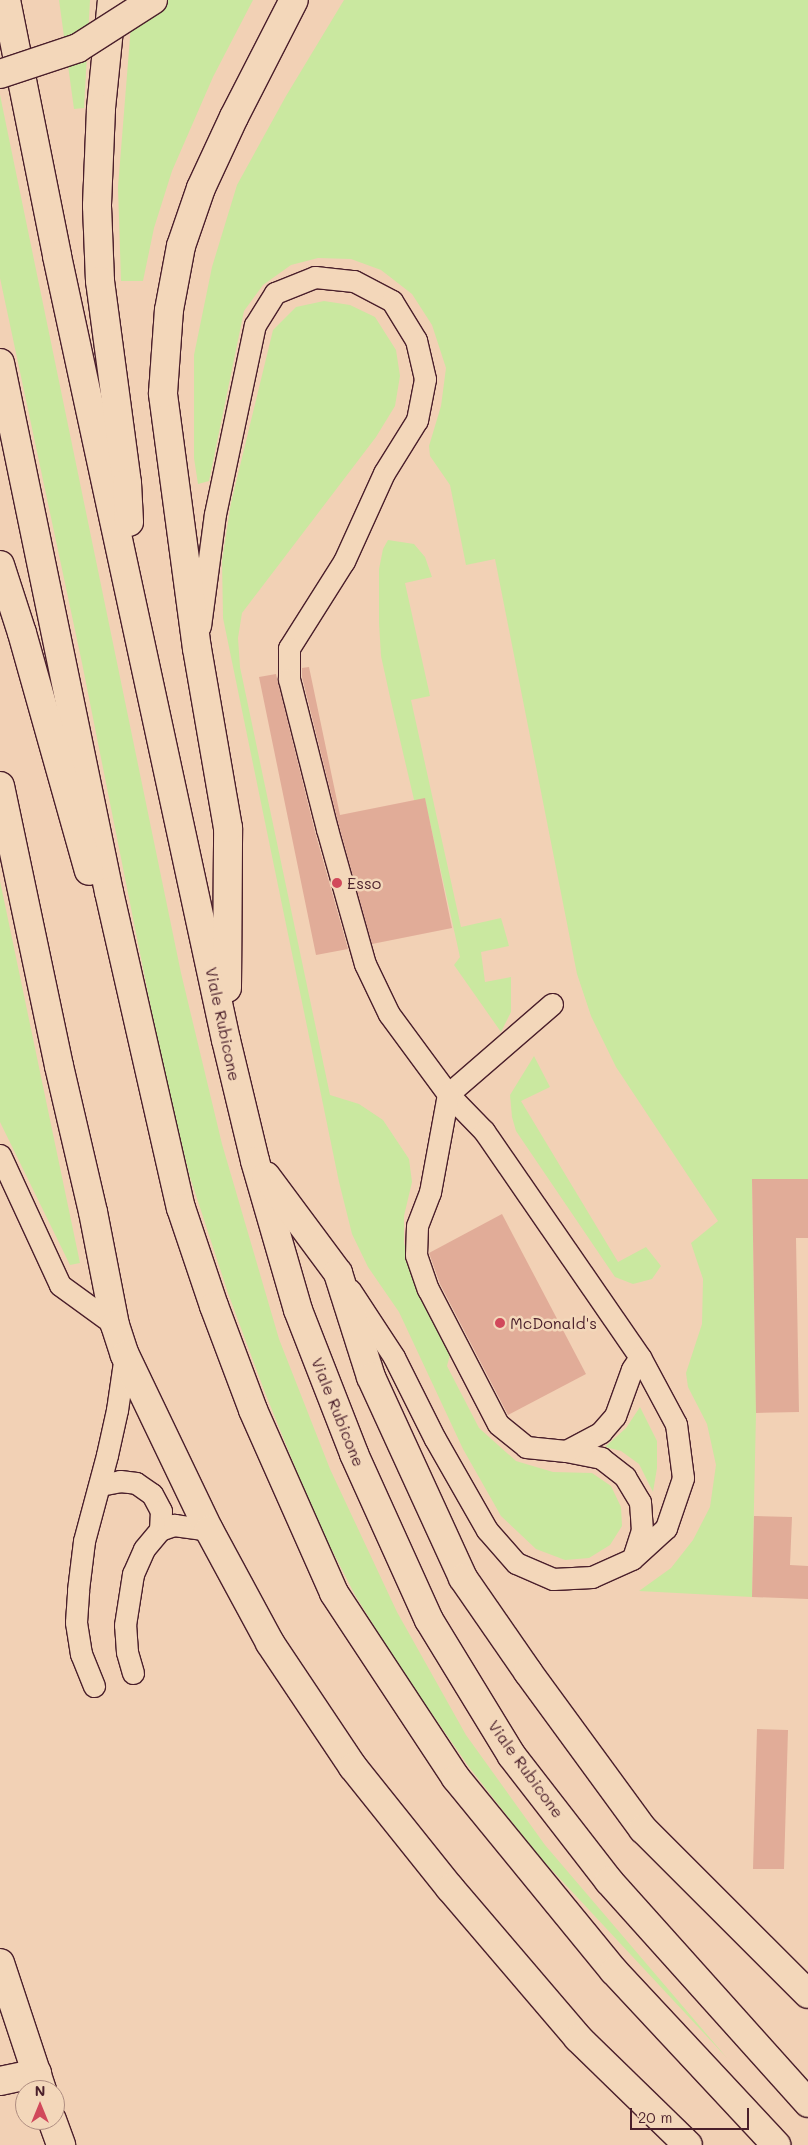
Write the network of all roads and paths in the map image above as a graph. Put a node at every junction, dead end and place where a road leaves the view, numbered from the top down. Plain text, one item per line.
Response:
1 (6, 0) edge
2 (112, 0) edge
3 (153, 0) edge
4 (294, 0) edge
5 (0, 74) edge
6 (0, 363) edge
7 (0, 565) edge
8 (132, 596) junction
9 (197, 649) junction
10 (0, 786) edge
11 (6, 839) edge
12 (552, 1004) dead end
13 (226, 1040) junction
14 (149, 1067) junction
15 (448, 1094) junction
16 (0, 1155) edge
17 (254, 1161) junction
18 (338, 1273) junction
19 (115, 1325) junction
20 (125, 1355) junction
21 (640, 1357) junction
22 (566, 1451) junction
23 (100, 1484) junction
24 (160, 1530) junction
25 (209, 1530) junction
26 (632, 1559) junction
27 (133, 1673) dead end
28 (94, 1686) dead end
29 (0, 1963) edge
30 (808, 1994) edge
31 (40, 2080) edge
32 (0, 2081) edge
33 (15, 2081) edge
34 (808, 2103) edge
35 (56, 2130) edge
36 (61, 2145) edge
37 (688, 2145) edge
38 (776, 2145) edge

1 - 8 main road
2 - 8 main road
3 - 5 main road, bridge
4 - 9 main road
6 - 14 main road
7 - 14 main road
8 - 13 main road, Viale Rubicone
9 - 13 main road
9 - 15 lane
10 - 11 main road
11 - 19 main road
12 - 15 lane
13 - 17 main road, Viale Rubicone
14 - 38 main road
15 - 21 lane
15 - 22 lane
16 - 19 lane
17 - 18 main road
17 - 34 main road, Viale Rubicone
18 - 26 lane
18 - 30 main road
19 - 20 main road
20 - 23 lane
20 - 25 main road
21 - 22 lane
21 - 26 lane
22 - 26 lane
23 - 24 lane
23 - 28 lane
24 - 25 lane
24 - 27 lane
25 - 37 main road
29 - 31 main road
32 - 33 main road
35 - 36 main road

